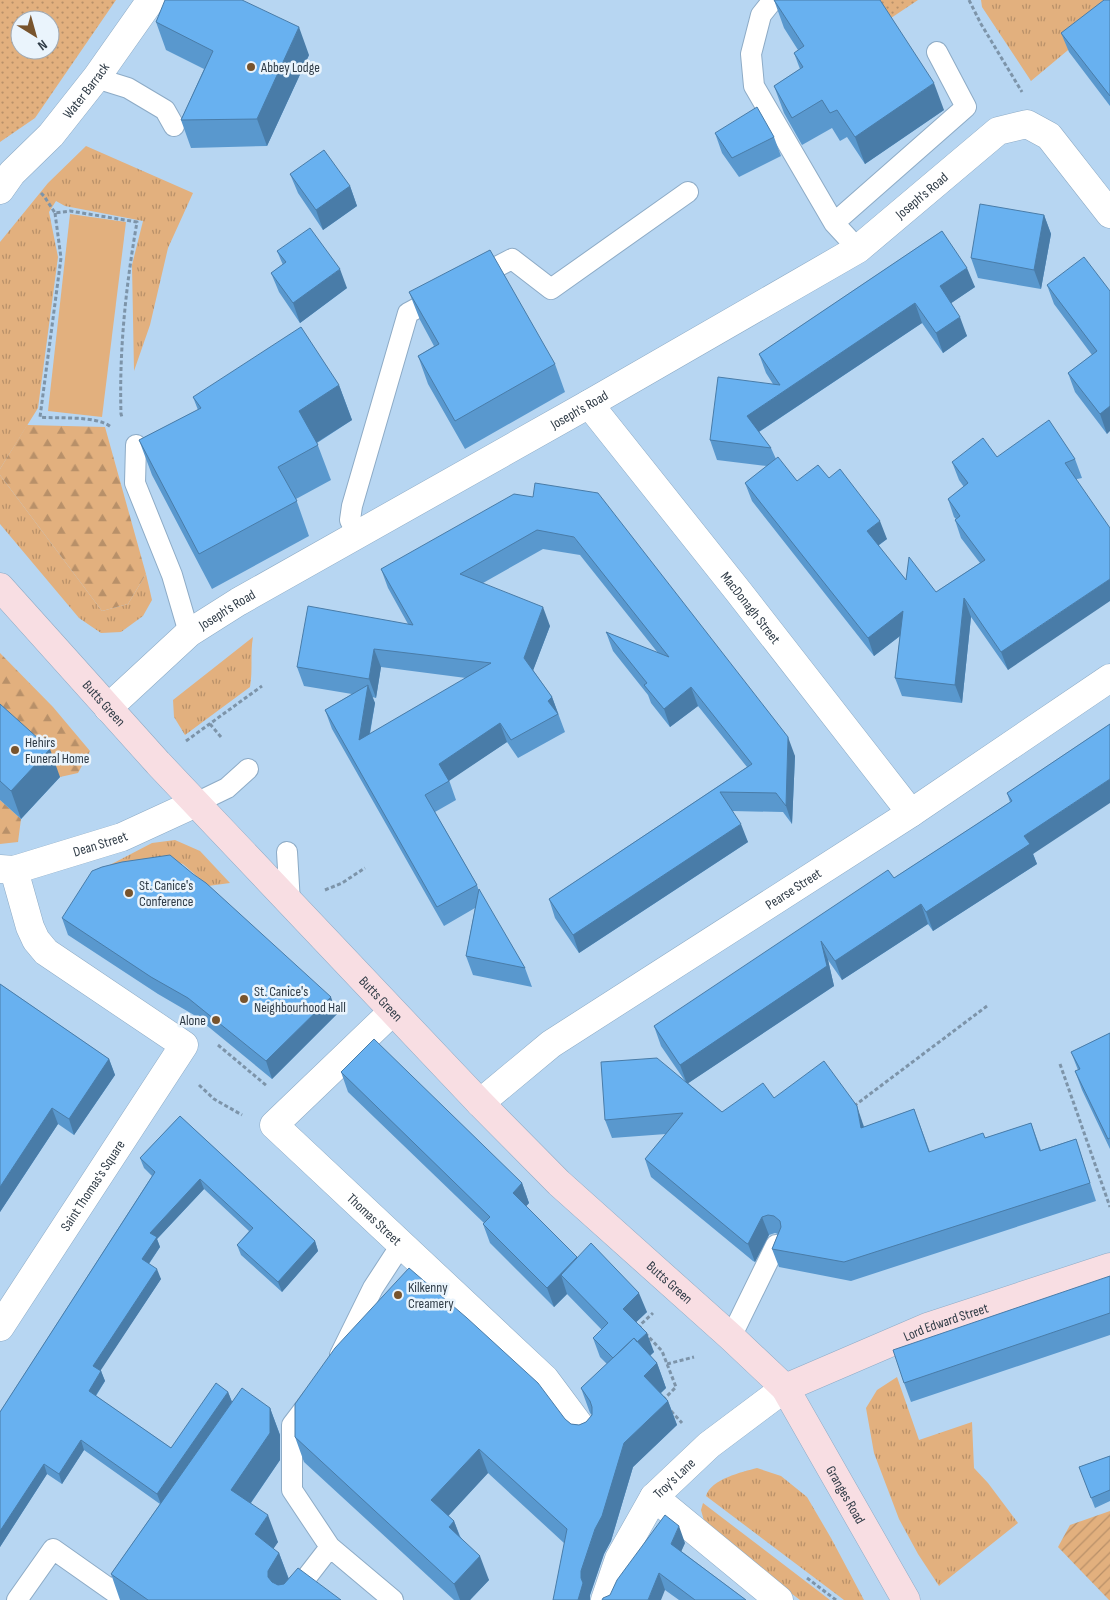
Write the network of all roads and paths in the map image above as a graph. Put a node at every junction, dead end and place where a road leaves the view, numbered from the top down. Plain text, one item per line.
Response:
1 (151, 0) edge
2 (773, 0) edge
3 (969, 0) edge
4 (938, 52) dead end
5 (96, 78) junction
6 (174, 126) dead end
7 (1038, 130) junction
8 (4, 180) edge
9 (688, 192) dead end
10 (55, 213) junction
11 (1110, 214) edge
12 (834, 223) junction
13 (858, 249) junction
14 (589, 404) junction
15 (121, 414) dead end
16 (107, 424) dead end
17 (136, 445) dead end
18 (357, 534) junction
19 (0, 587) edge
20 (189, 633) junction
21 (1110, 678) edge
22 (262, 686) dead end
23 (108, 708) junction
24 (210, 724) junction
25 (221, 737) dead end
26 (184, 742) dead end
27 (248, 769) dead end
28 (196, 802) junction
29 (912, 813) junction
30 (287, 852) dead end
31 (365, 868) dead end
32 (7, 870) edge
33 (342, 883) dead end
34 (290, 903) junction
35 (987, 1006) dead end
36 (392, 1012) junction
37 (184, 1045) junction
38 (1060, 1064) dead end
39 (269, 1088) dead end
40 (204, 1090) dead end
41 (214, 1099) dead end
42 (480, 1103) junction
43 (846, 1112) edge
44 (1110, 1207) edge
45 (401, 1245) junction
46 (776, 1245) edge
47 (1110, 1267) edge
48 (655, 1311) dead end
49 (0, 1327) edge
50 (731, 1336) junction
51 (694, 1357) dead end
52 (667, 1364) junction
53 (785, 1388) junction
54 (680, 1428) dead end
55 (586, 1434) edge
56 (654, 1497) junction
57 (330, 1547) junction
58 (142, 1551) edge
59 (18, 1600) edge
60 (289, 1600) edge
61 (393, 1600) edge
62 (605, 1600) edge
63 (779, 1600) edge
64 (906, 1600) edge

1 - 5 street, Water Barrack
2 - 12 lane
3 - 7 path
4 - 12 lane
5 - 6 lane
5 - 8 street, Water Barrack
7 - 11 street
7 - 13 street, Joseph's Road
8 - 10 path
9 - 18 lane
10 - 15 path
10 - 16 path
12 - 13 lane
13 - 14 street, Joseph's Road
14 - 18 street, Joseph's Road
14 - 29 street, MacDonagh Street
17 - 20 lane
18 - 20 street, Joseph's Road
19 - 23 street, Butts Green
20 - 23 street, Joseph's Road
21 - 29 street, Pearse Street
22 - 24 path
23 - 28 street, Butts Green
24 - 25 path
24 - 26 path
27 - 28 lane
28 - 32 street, Dean Street
28 - 34 street, Butts Green
29 - 42 street, Pearse Street
30 - 34 lane
31 - 33 path
32 - 37 street
34 - 36 street, Butts Green
35 - 43 path
36 - 42 street, Butts Green
36 - 45 street, Thomas Street
37 - 39 path
37 - 49 street, Saint Thomas's Square
38 - 44 path
40 - 41 path
42 - 50 street, Butts Green
45 - 55 street, Thomas Street
45 - 57 lane
46 - 50 lane
47 - 53 street, Lord Edward Street
48 - 52 path
50 - 53 street, Butts Green
51 - 52 path
52 - 54 path
53 - 56 street, Troy's Lane
53 - 64 street, Granges Road
56 - 62 street, Troy's Lane
56 - 63 street
57 - 60 lane
57 - 61 lane
58 - 59 lane

